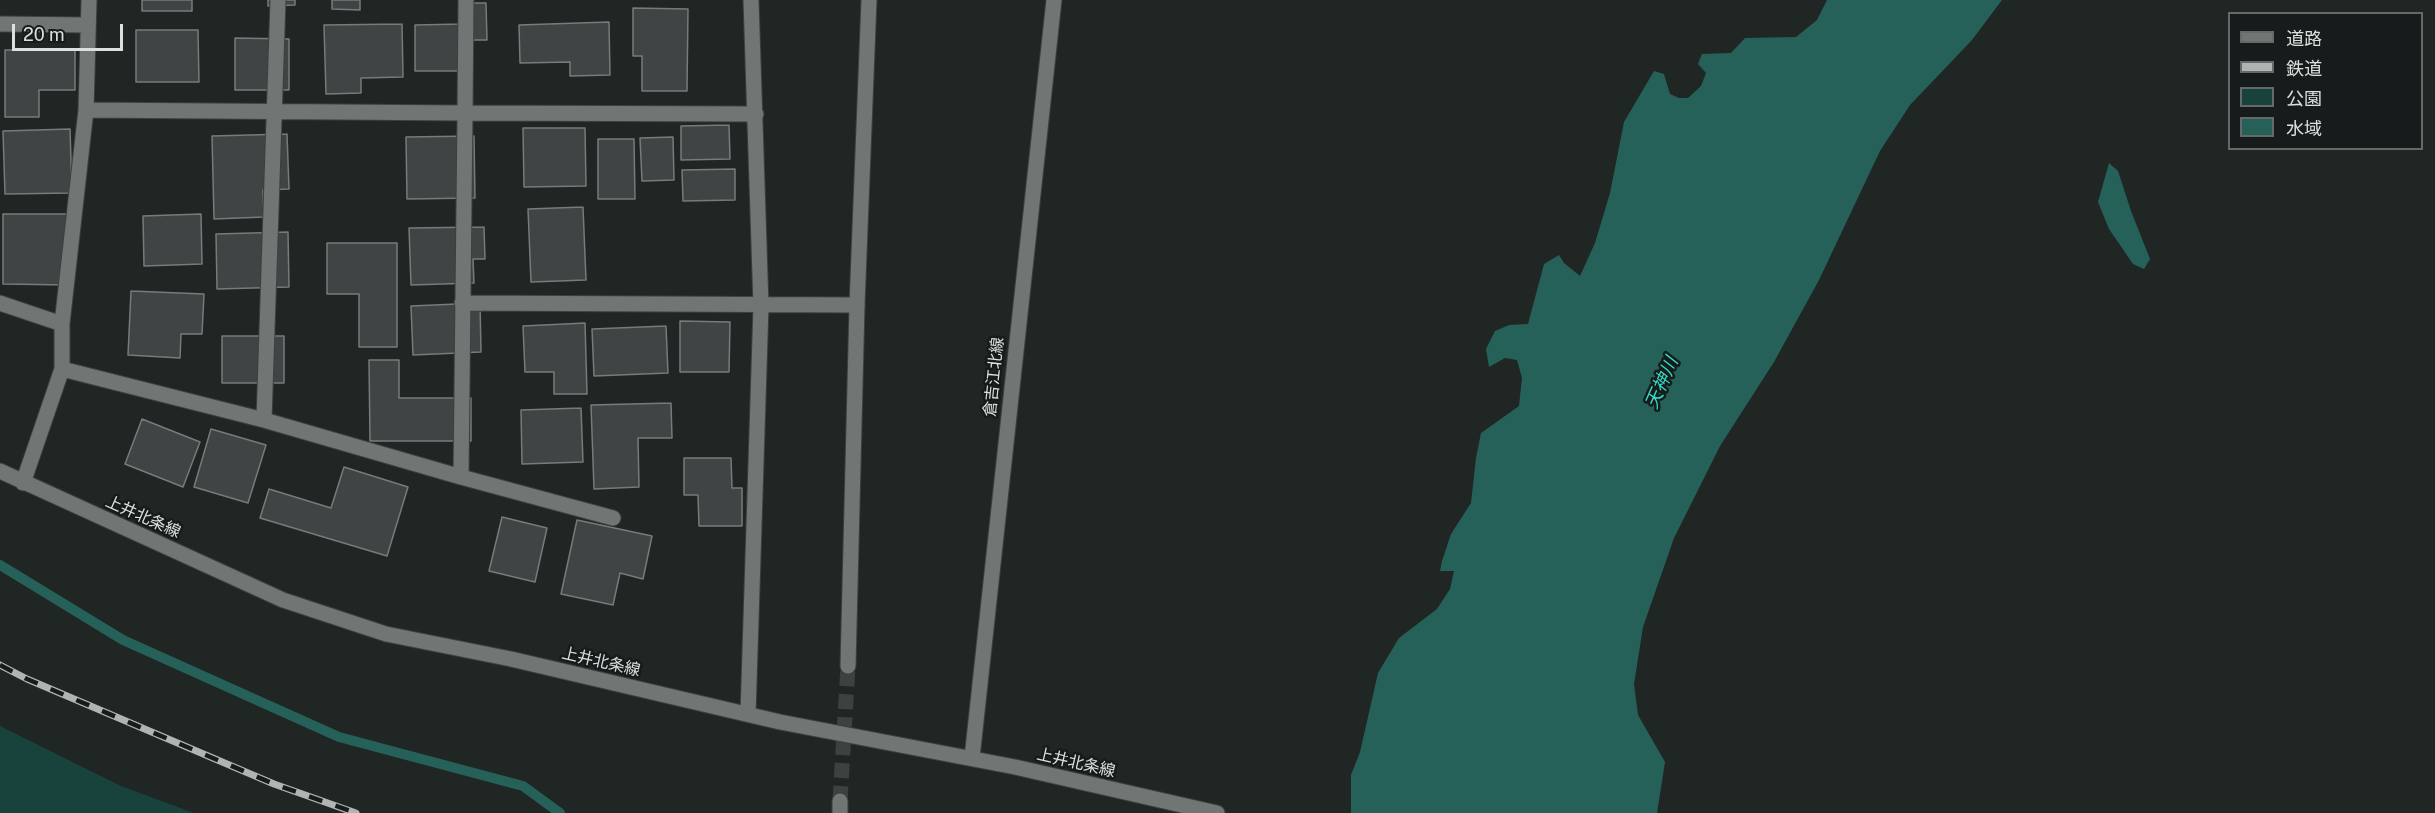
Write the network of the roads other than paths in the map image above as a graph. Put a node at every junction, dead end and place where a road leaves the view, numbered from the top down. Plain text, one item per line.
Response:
1 (89, 0) edge
2 (278, 0) edge
3 (466, 0) edge
4 (751, 0) edge
5 (869, 0) edge
6 (1054, 0) edge
7 (0, 24) edge
8 (88, 26) junction
9 (86, 110) junction
10 (275, 112) junction
11 (465, 113) junction
12 (756, 114) junction
13 (0, 303) edge
14 (462, 303) junction
15 (857, 305) junction
16 (761, 306) junction
17 (62, 324) junction
18 (62, 369) junction
19 (264, 420) junction
20 (0, 471) edge
21 (460, 477) junction
22 (23, 483) junction
23 (612, 518) dead end
24 (848, 666) tunnel mouth
25 (748, 714) junction
26 (972, 758) junction
27 (1217, 813) edge

1 - 8 street
2 - 10 street
3 - 11 street
4 - 12 street
5 - 15 street
6 - 26 street, 倉吉江北線
7 - 8 street
8 - 9 street
9 - 10 street
9 - 17 street
10 - 11 street
10 - 19 street
11 - 12 street
11 - 14 street
12 - 16 street
13 - 17 street
14 - 16 street
14 - 21 street
15 - 16 street
15 - 24 street
16 - 25 street
17 - 18 street
18 - 19 street
18 - 22 street
19 - 21 street
20 - 22 street, 上井北条線
21 - 23 street
22 - 25 street, 上井北条線
25 - 26 street, 上井北条線
26 - 27 street, 上井北条線

